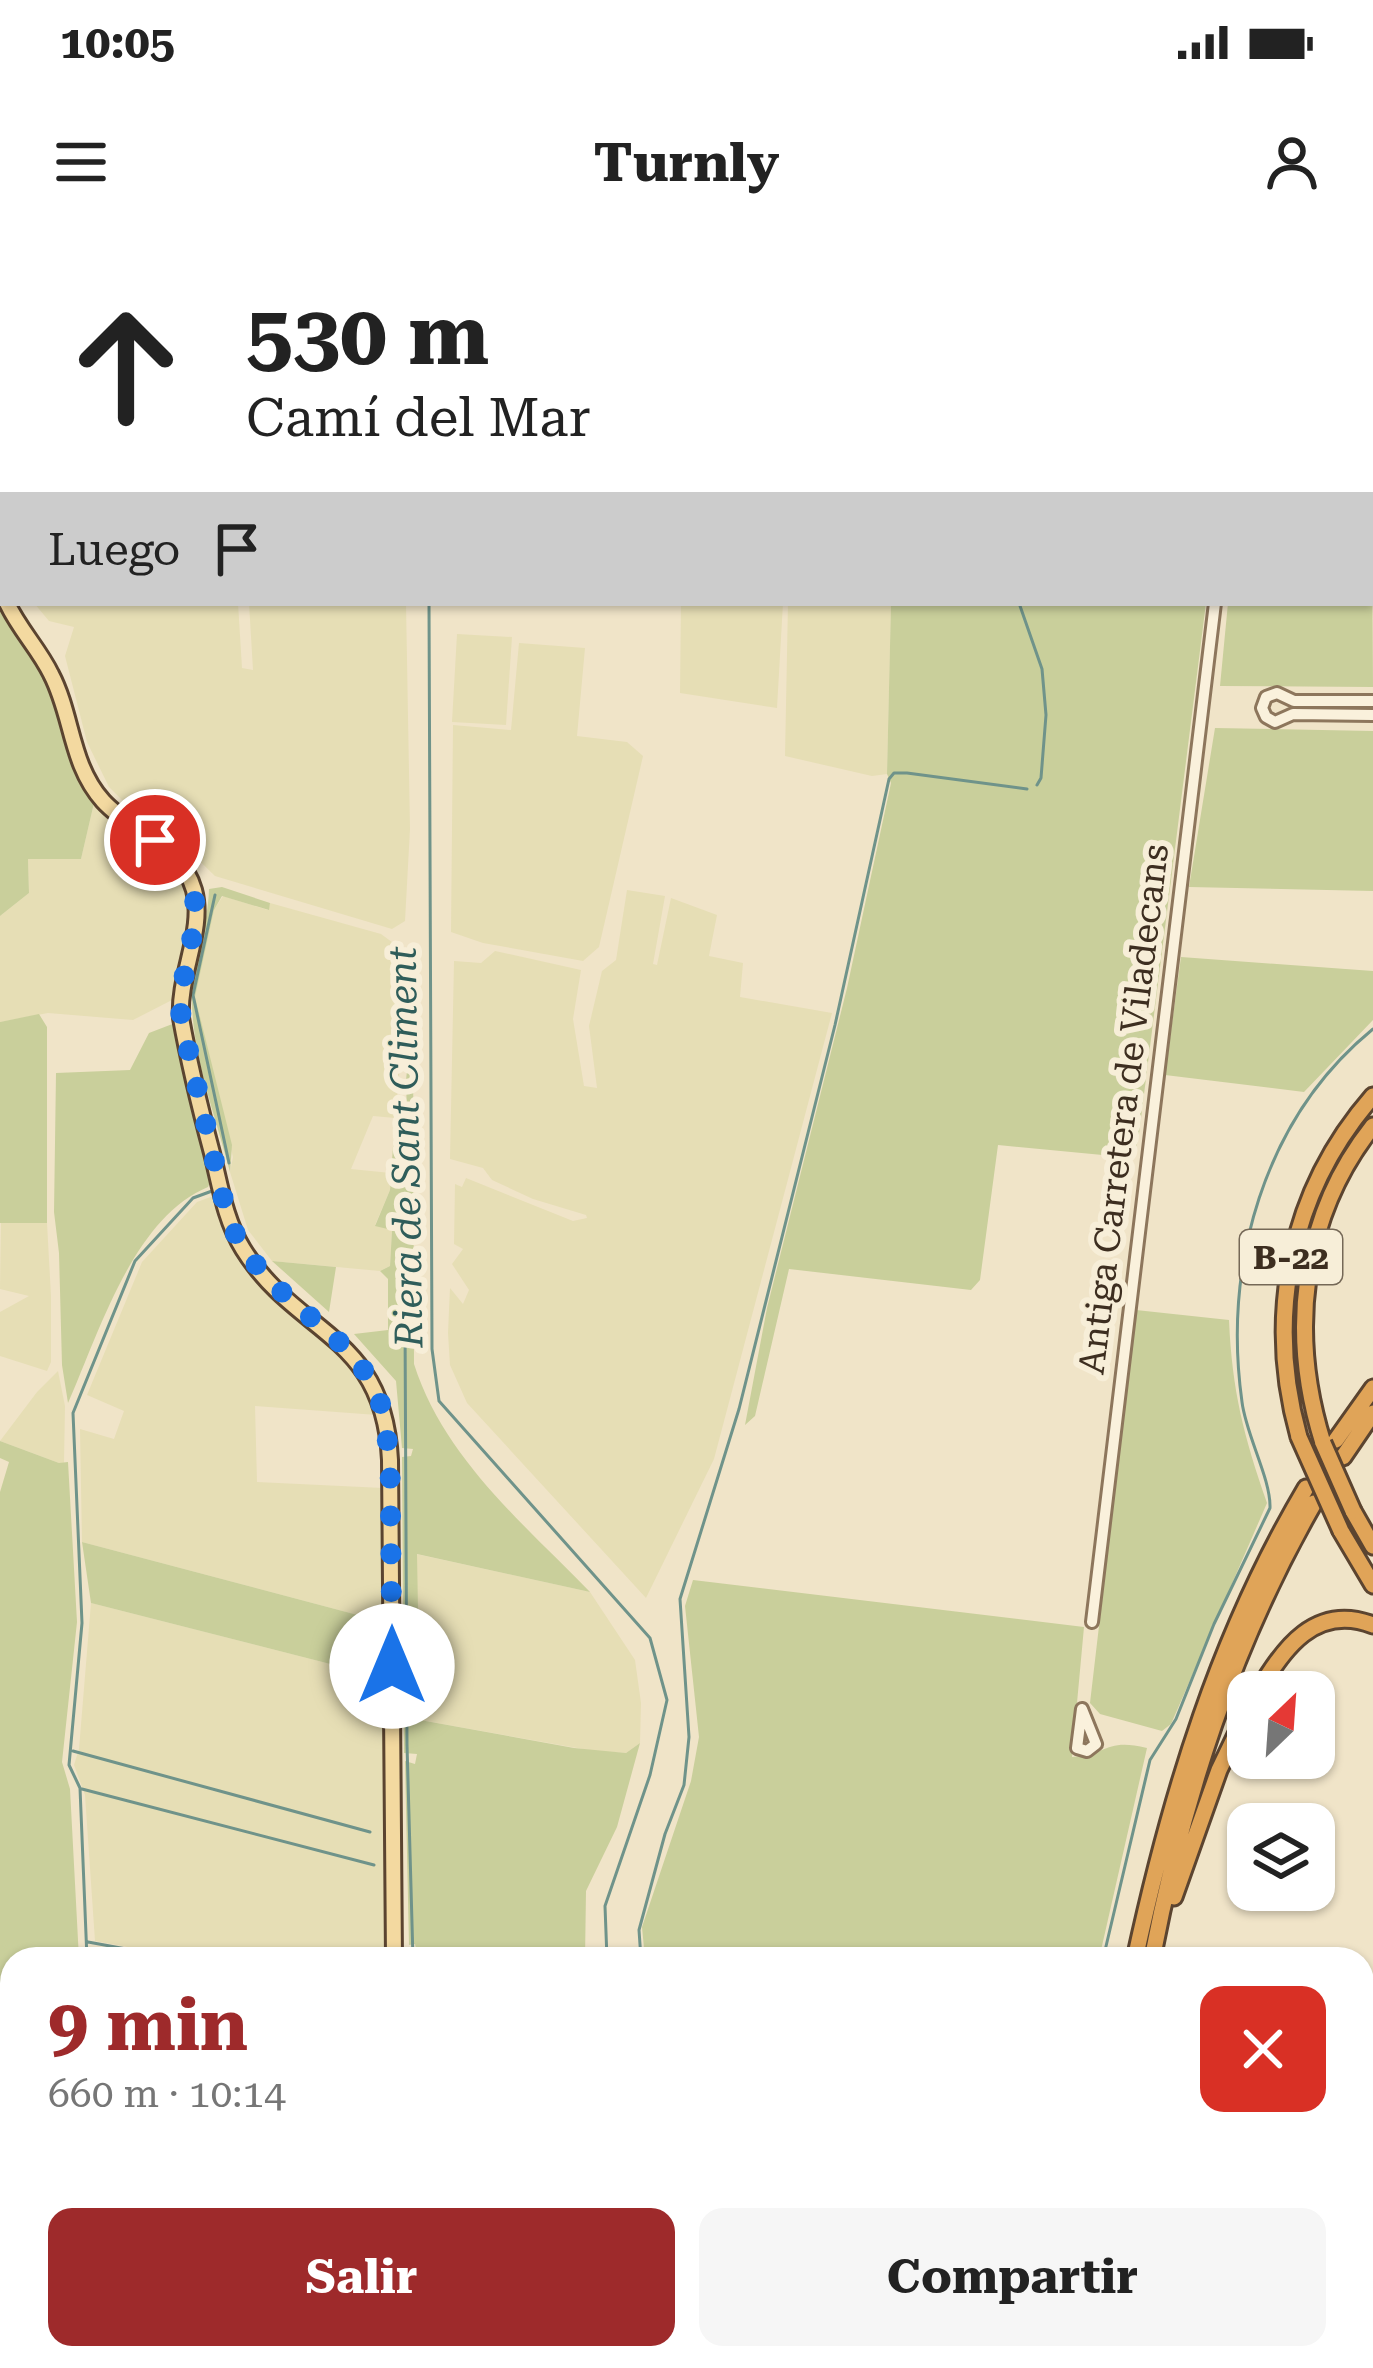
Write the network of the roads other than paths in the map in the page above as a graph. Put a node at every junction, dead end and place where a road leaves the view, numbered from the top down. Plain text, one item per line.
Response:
1 (10, 606) edge
2 (1215, 606) edge
3 (1373, 701) edge
4 (1373, 715) edge
5 (1373, 1096) edge
6 (1373, 1126) edge
7 (1373, 1388) edge
8 (1373, 1413) edge
9 (1330, 1441) junction
10 (1342, 1457) dead end
11 (1356, 1507) junction
12 (1373, 1524) edge
13 (1373, 1546) edge
14 (1373, 1585) edge
15 (1092, 1622) dead end
16 (1373, 1625) edge
17 (1270, 1671) edge
18 (1227, 1756) edge
19 (394, 1947) edge
20 (1138, 1947) edge
21 (1155, 1947) edge
22 (1156, 1947) edge

1 - 19 main road
2 - 15 street, Antiga Carretera de Viladecans
3 - 4 street
5 - 14 highway, B-22, bridge
6 - 9 highway
7 - 9 highway
8 - 10 highway
9 - 11 highway, bridge
11 - 12 highway
11 - 13 highway
16 - 17 highway
18 - 22 highway
20 - 21 highway

